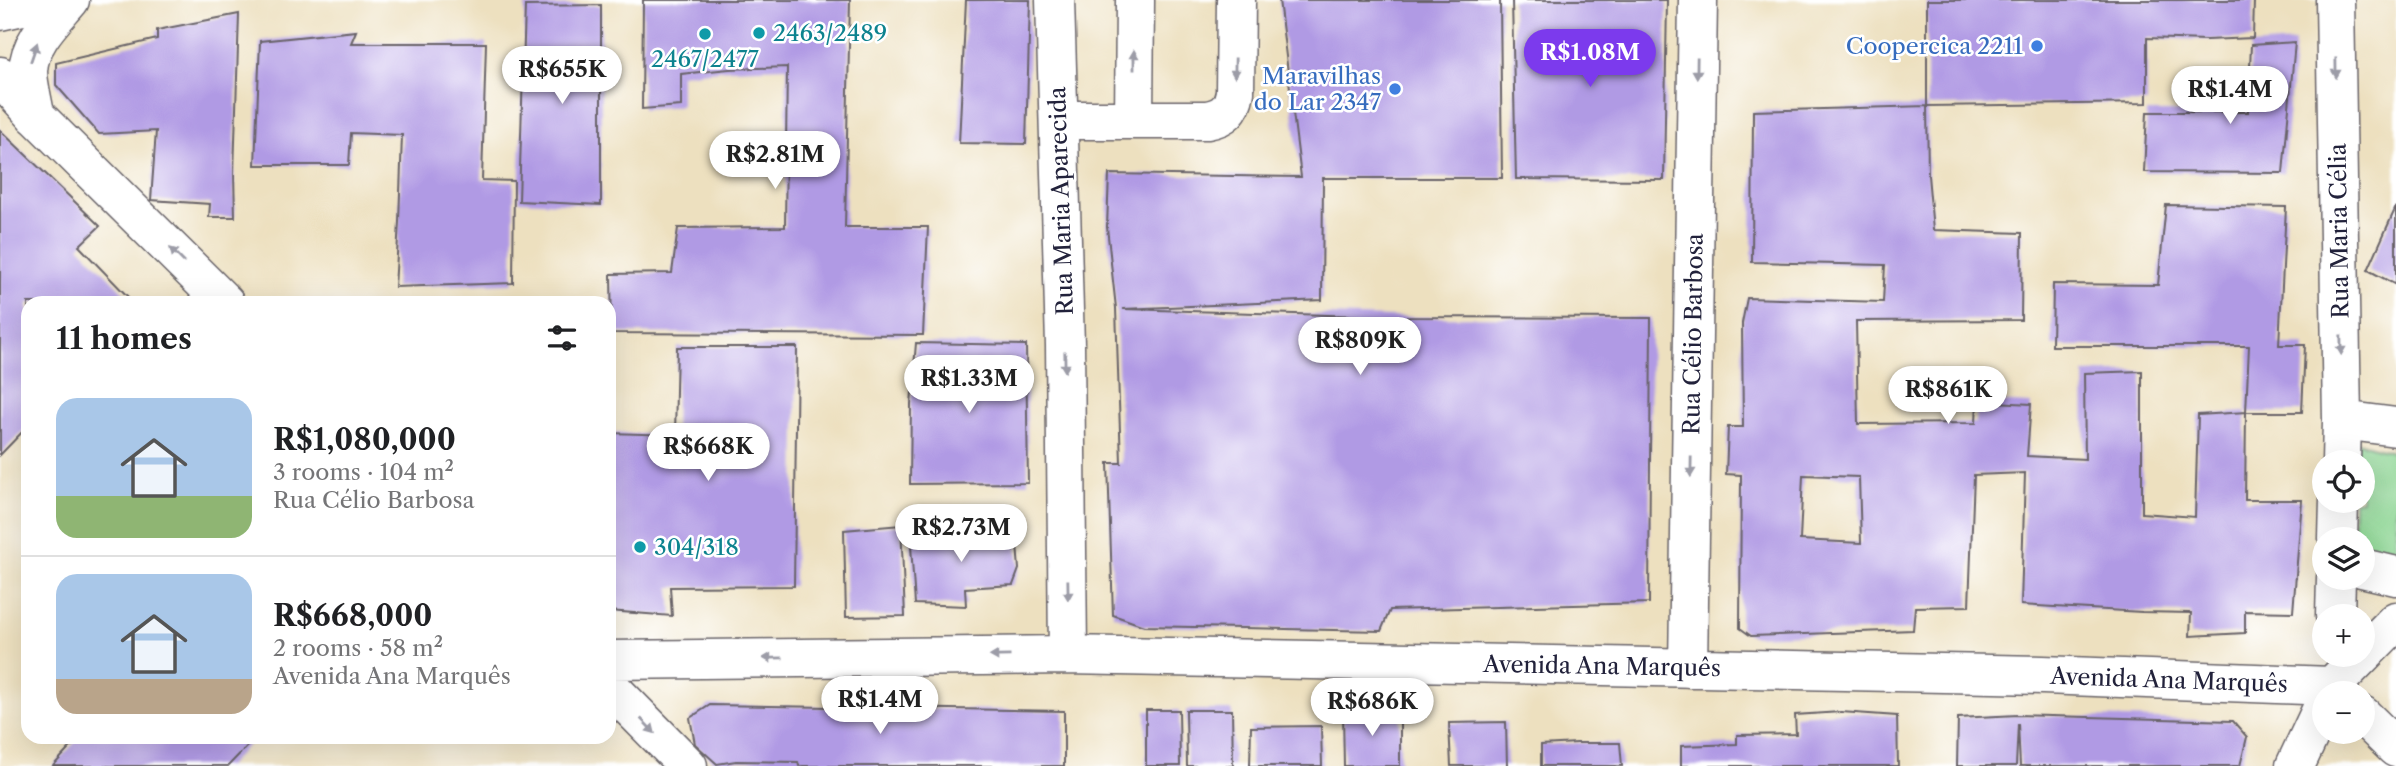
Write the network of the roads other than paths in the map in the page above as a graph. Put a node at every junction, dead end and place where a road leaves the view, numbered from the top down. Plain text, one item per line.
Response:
1 (50, 0) edge
2 (70, 0) edge
3 (1055, 0) edge
4 (1135, 0) edge
5 (1236, 0) edge
6 (1698, 0) edge
7 (2334, 0) edge
8 (0, 11) edge
9 (0, 76) edge
10 (35, 114) junction
11 (1059, 120) junction
12 (1134, 120) junction
13 (218, 296) edge
14 (2342, 420) junction
15 (2396, 427) edge
16 (2341, 450) edge
17 (2375, 571) edge
18 (2396, 576) edge
19 (2396, 621) edge
20 (1069, 655) junction
21 (616, 660) edge
22 (1688, 668) junction
23 (2337, 681) edge
24 (2312, 685) edge
25 (616, 694) edge
26 (2375, 728) edge
27 (2312, 729) edge
28 (2396, 748) edge
29 (678, 763) edge
30 (2295, 766) edge

1 - 8 street
10 -> 2 street
3 - 11 street, Rua Maria Aparecida
12 -> 4 street
5 -> 12 street
6 -> 22 street, Rua Célio Barbosa
7 -> 14 street, Rua Maria Célia
9 - 10 street
13 -> 10 street
11 - 12 street
11 -> 20 street, Rua Maria Aparecida
14 - 15 street
14 - 16 street, Rua Maria Célia
17 - 18 street
19 - 23 street
20 -> 21 street, Avenida Ana Marquês
20 - 22 street, Avenida Ana Marquês
22 - 24 street, Avenida Ana Marquês
25 -> 29 street
26 - 28 street
27 - 30 street

